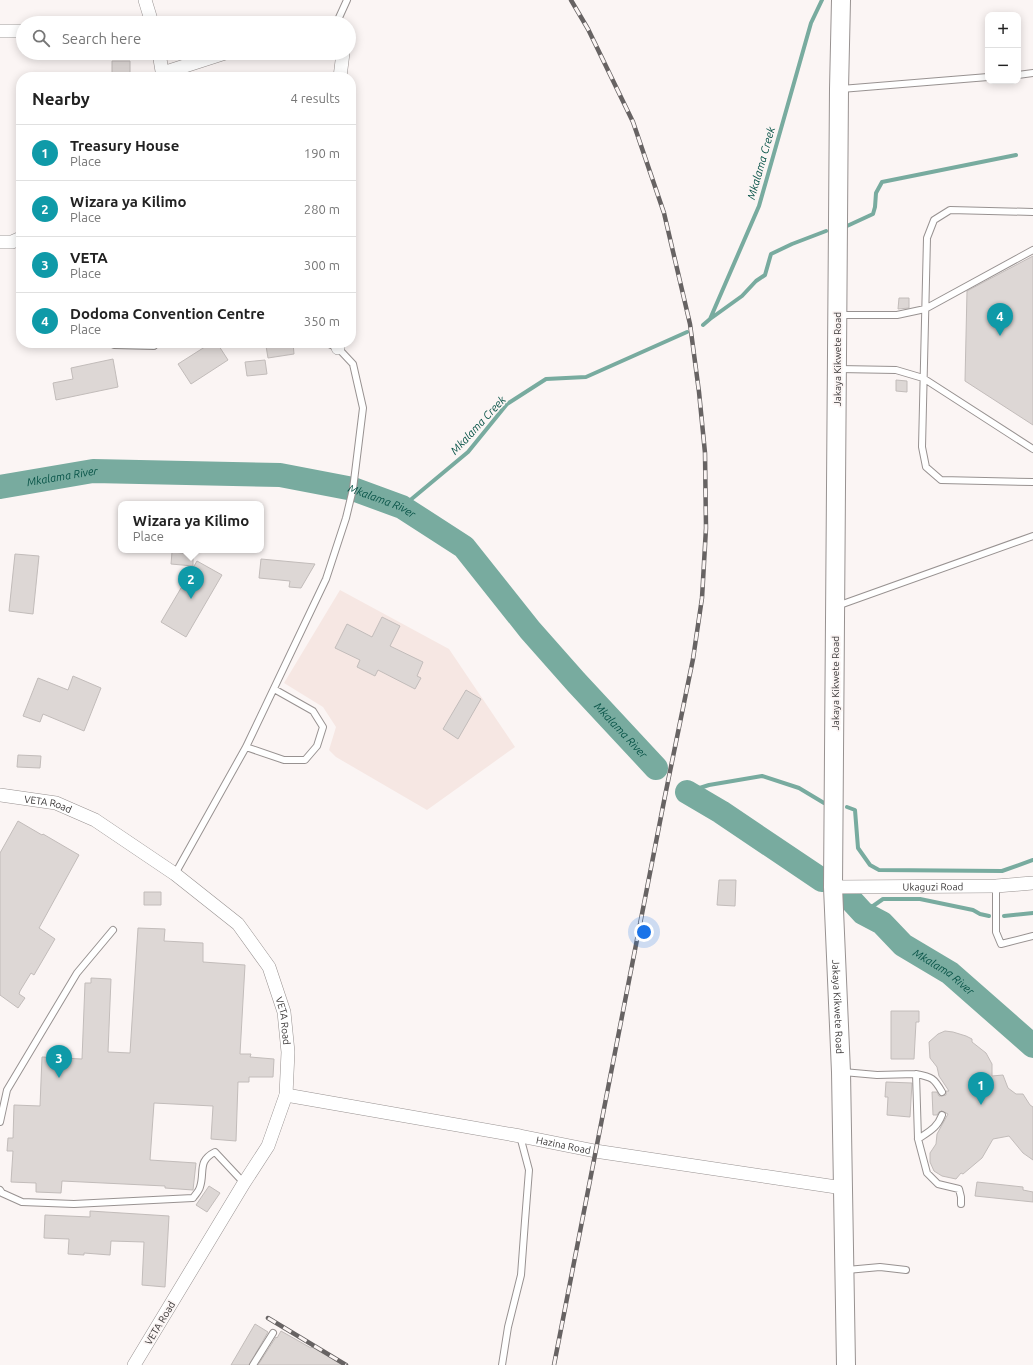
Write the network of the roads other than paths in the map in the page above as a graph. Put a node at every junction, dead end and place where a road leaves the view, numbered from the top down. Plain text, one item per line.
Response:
1 (145, 0) edge
2 (347, 0) edge
3 (841, 0) edge
4 (150, 16) edge
5 (340, 16) edge
6 (0, 31) edge
7 (16, 31) edge
8 (160, 60) edge
9 (205, 60) edge
10 (341, 60) edge
11 (162, 72) edge
12 (171, 72) edge
13 (340, 72) edge
14 (1033, 73) edge
15 (1021, 75) edge
16 (985, 77) edge
17 (839, 89) junction
18 (1033, 212) edge
19 (16, 240) edge
20 (0, 242) edge
21 (1033, 250) edge
22 (925, 309) junction
23 (838, 314) junction
24 (337, 348) edge
25 (837, 369) junction
26 (923, 378) junction
27 (1033, 449) edge
28 (1033, 482) edge
29 (1033, 536) edge
30 (836, 607) junction
31 (274, 689) junction
32 (246, 747) junction
33 (0, 795) edge
34 (175, 874) junction
35 (1033, 883) edge
36 (996, 886) junction
37 (834, 887) junction
38 (113, 930) dead end
39 (1033, 936) edge
40 (841, 1072) junction
41 (916, 1074) junction
42 (942, 1092) dead end
43 (286, 1095) junction
44 (942, 1115) dead end
45 (0, 1122) edge
46 (520, 1136) junction
47 (918, 1139) junction
48 (244, 1183) junction
49 (843, 1188) junction
50 (0, 1190) edge
51 (961, 1204) dead end
52 (845, 1270) junction
53 (906, 1270) dead end
54 (273, 1333) dead end
55 (134, 1365) edge
56 (253, 1365) edge
57 (502, 1365) edge
58 (846, 1365) edge

1 - 4 street
2 - 5 lane
3 - 17 main road, Jakaya Kikwete Road
6 - 7 street
8 - 11 street
9 - 12 street
10 - 13 street
14 - 15 lane
16 - 17 lane
17 - 23 main road, Jakaya Kikwete Road
18 - 22 lane
19 - 20 street
21 - 22 lane
22 - 23 lane
22 - 26 lane
23 - 25 main road, Jakaya Kikwete Road
24 - 31 lane
25 - 26 lane
25 - 30 main road, Jakaya Kikwete Road
26 - 27 lane
26 - 28 lane
29 - 30 lane
30 - 37 main road, Jakaya Kikwete Road
31 - 32 lane
31 - 32 lane
32 - 34 lane
33 - 34 street, VETA Road
34 - 43 street, VETA Road
35 - 36 street, Ukaguzi Road
36 - 37 street, Ukaguzi Road
36 - 39 lane
37 - 40 main road, Jakaya Kikwete Road
38 - 45 lane
40 - 41 lane
40 - 49 main road, Jakaya Kikwete Road
41 - 42 lane
41 - 47 lane
43 - 46 street, Hazina Road
43 - 48 street, VETA Road
44 - 47 lane
46 - 49 street, Hazina Road
46 - 57 lane
47 - 51 lane
48 - 50 lane
48 - 55 street, VETA Road
49 - 52 main road, Jakaya Kikwete Road
52 - 53 lane
52 - 58 main road, Jakaya Kikwete Road
54 - 56 lane

